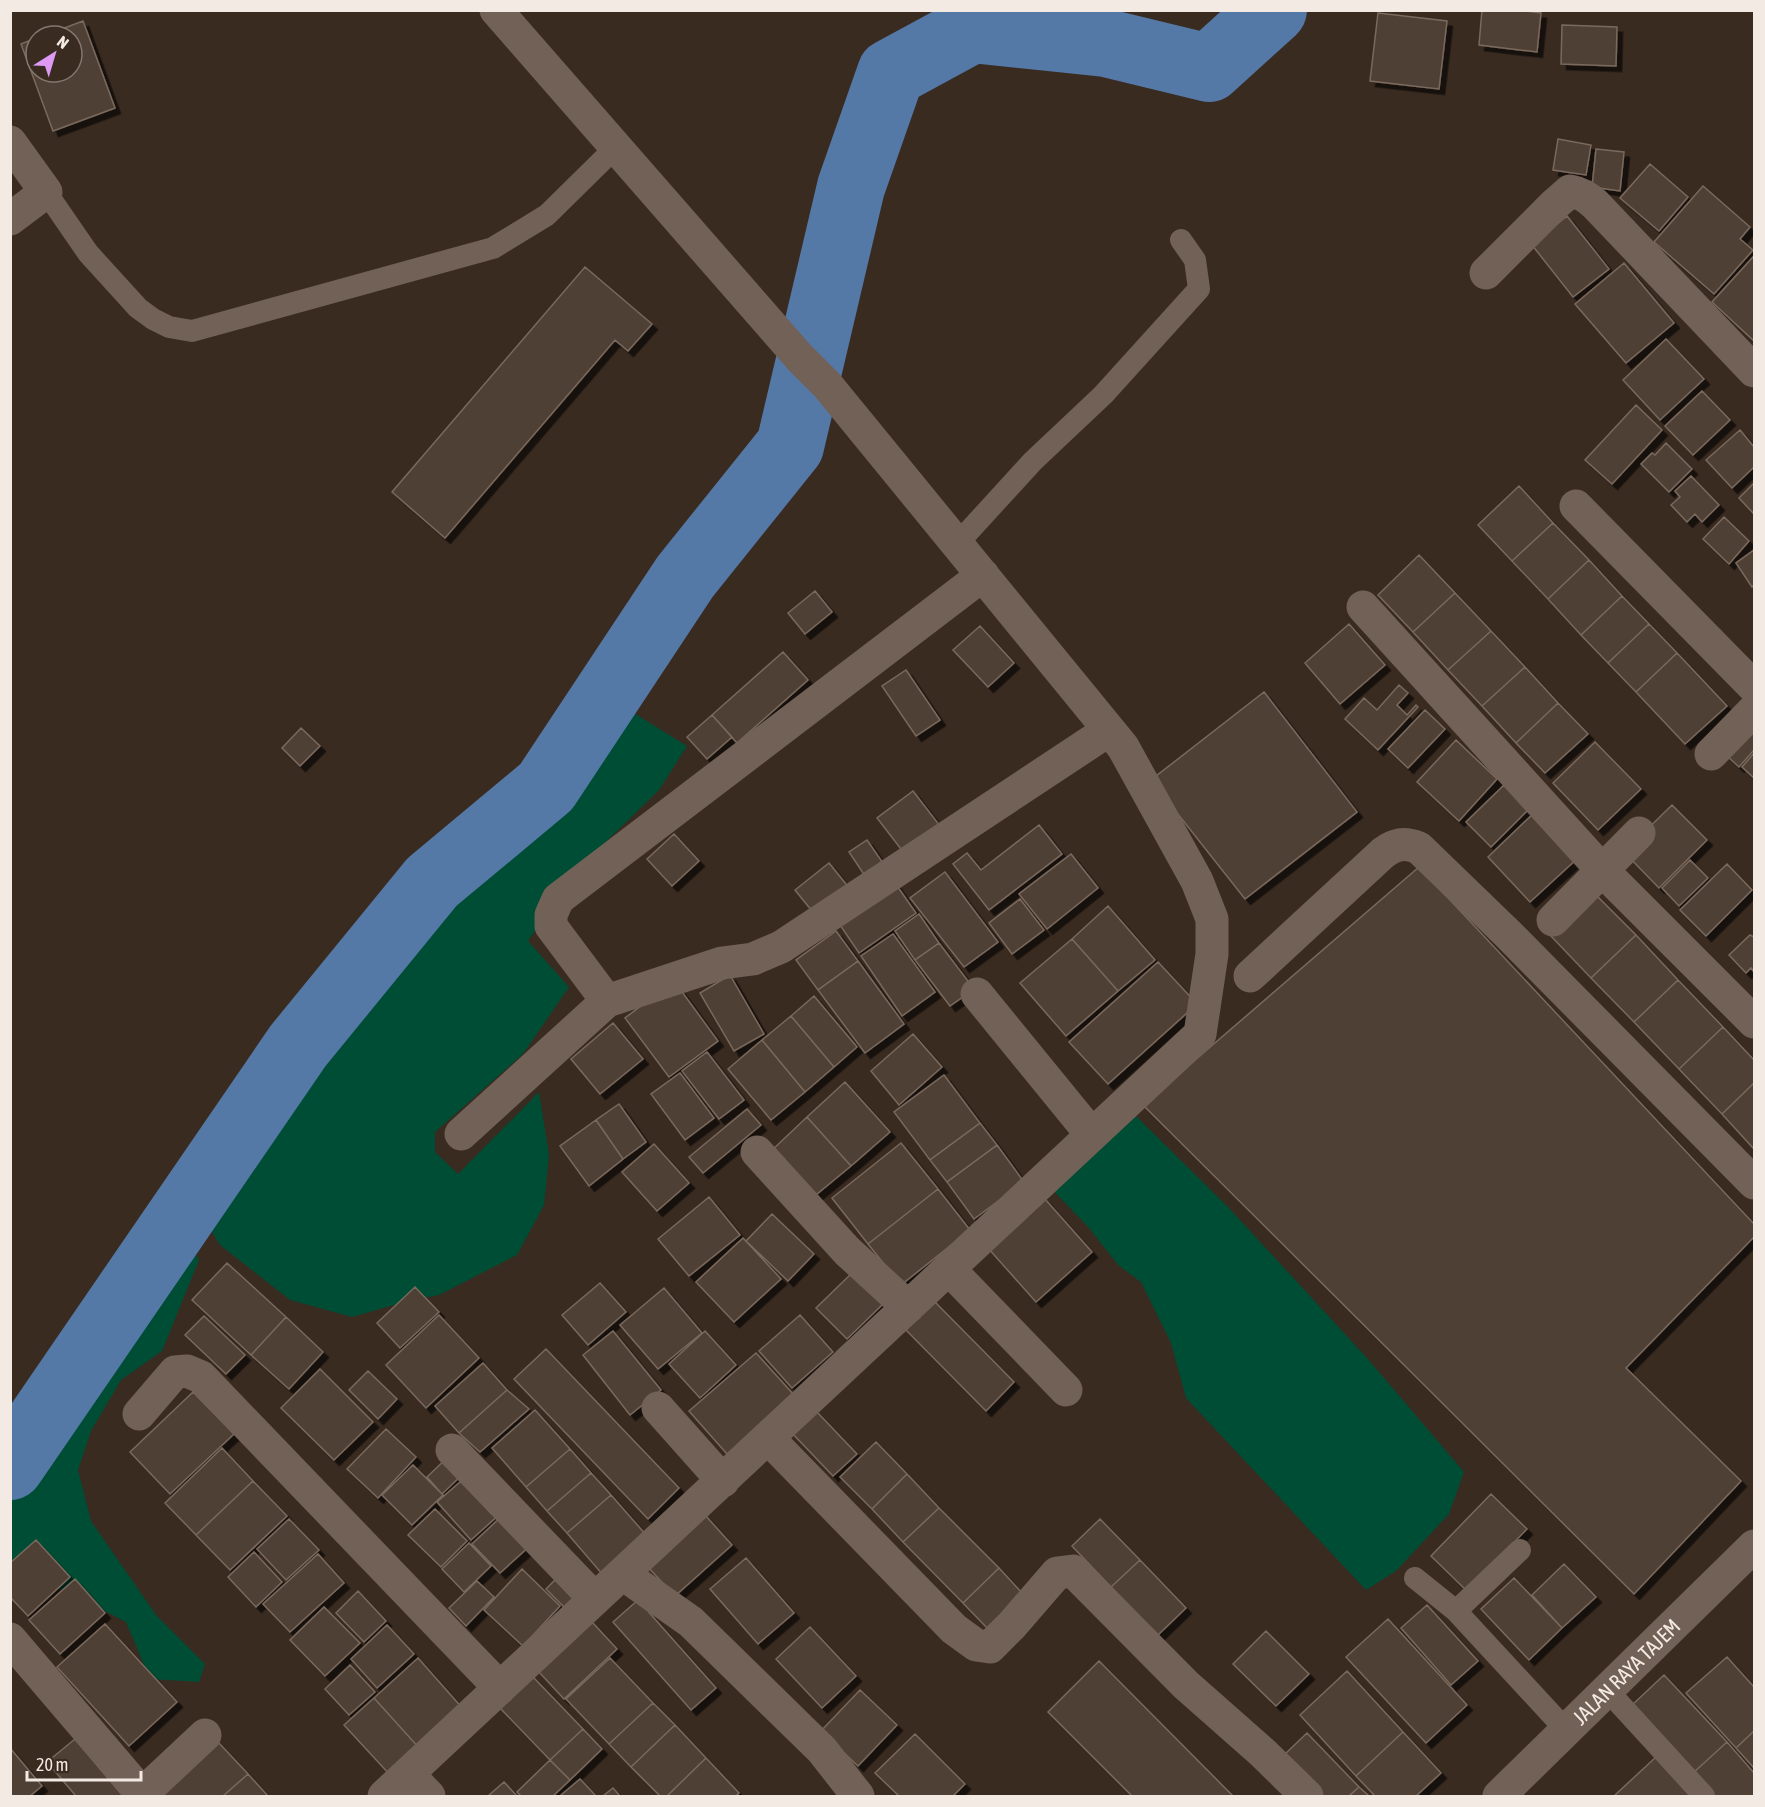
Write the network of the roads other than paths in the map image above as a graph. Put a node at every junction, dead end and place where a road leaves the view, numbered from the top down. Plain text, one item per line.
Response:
1 (496, 10) edge
2 (10, 141) edge
3 (616, 147) junction
4 (46, 192) junction
5 (10, 219) edge
6 (1181, 240) dead end
7 (1486, 273) dead end
8 (1755, 371) edge
9 (1576, 506) dead end
10 (958, 543) junction
11 (983, 575) junction
12 (1363, 607) dead end
13 (1755, 687) edge
14 (1755, 710) edge
15 (1109, 730) junction
16 (1711, 754) dead end
17 (1639, 833) dead end
18 (1602, 870) junction
19 (1553, 920) dead end
20 (1250, 976) dead end
21 (976, 994) dead end
22 (607, 1001) junction
23 (1755, 1022) edge
24 (461, 1134) dead end
25 (1092, 1135) junction
26 (758, 1152) dead end
27 (1755, 1183) edge
28 (949, 1269) junction
29 (908, 1307) junction
30 (1066, 1390) dead end
31 (658, 1408) dead end
32 (139, 1414) dead end
33 (768, 1438) junction
34 (452, 1450) dead end
35 (723, 1480) junction
36 (1755, 1546) edge
37 (1520, 1550) dead end
38 (623, 1574) junction
39 (1415, 1578) dead end
40 (595, 1599) junction
41 (1456, 1611) junction
42 (10, 1639) edge
43 (500, 1688) junction
44 (1607, 1690) junction
45 (1566, 1730) junction
46 (205, 1735) dead end
47 (419, 1785) edge
48 (143, 1795) edge
49 (384, 1797) edge
50 (858, 1797) edge
51 (1307, 1797) edge
52 (1498, 1797) edge
53 (1704, 1797) edge

1 - 3 street
2 - 4 street
3 - 4 lane
3 - 10 street
4 - 5 street
6 - 10 lane
7 - 8 street
9 - 13 street
10 - 11 street
11 - 15 street
11 - 22 street
12 - 18 street
14 - 16 street
15 - 22 street
15 - 25 street
17 - 18 street
18 - 19 street
18 - 23 street
20 - 27 street
21 - 25 street
22 - 24 street
25 - 28 street
26 - 29 street
28 - 29 street
28 - 30 street
29 - 33 street
31 - 35 street
32 - 43 street
33 - 35 street
33 - 51 street
34 - 40 street
35 - 38 street
36 - 44 street, JALAN RAYA TAJEM
37 - 41 lane
38 - 40 street
38 - 50 street
39 - 41 lane
40 - 43 street
41 - 45 lane
42 - 48 street
43 - 47 street
44 - 45 street, JALAN RAYA TAJEM
44 - 53 lane
45 - 52 street, JALAN RAYA TAJEM
46 - 48 street
47 - 49 street

